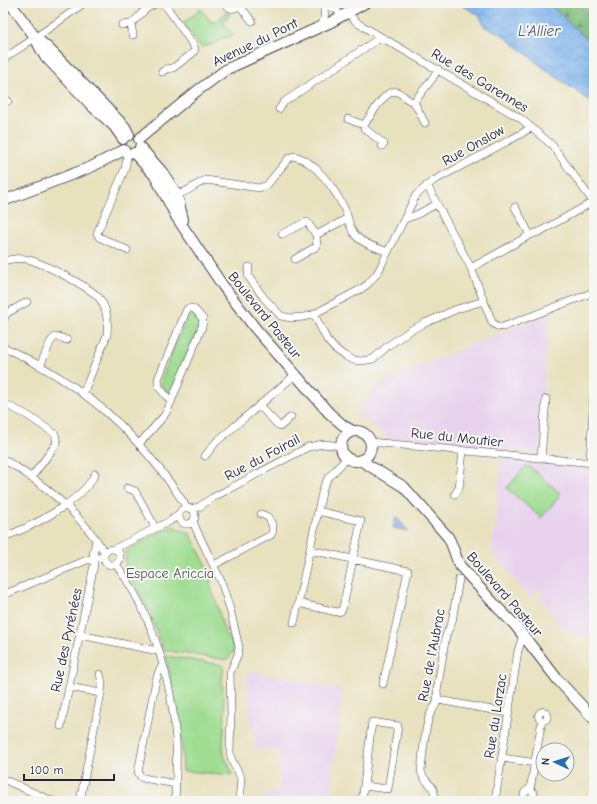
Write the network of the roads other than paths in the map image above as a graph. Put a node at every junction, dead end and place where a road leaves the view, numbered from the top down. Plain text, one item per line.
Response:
1 (10, 3) edge
2 (84, 3) edge
3 (138, 3) edge
4 (225, 3) edge
5 (323, 3) edge
6 (366, 3) edge
7 (240, 4) edge
8 (146, 10) junction
9 (336, 10) dead end
10 (351, 16) junction
11 (252, 21) dead end
12 (131, 24) junction
13 (326, 24) junction
14 (122, 25) dead end
15 (133, 36) dead end
16 (35, 37) junction
17 (381, 37) junction
18 (3, 59) edge
19 (438, 69) junction
20 (162, 72) dead end
21 (414, 102) junction
22 (279, 109) dead end
23 (348, 119) dead end
24 (425, 123) dead end
25 (364, 125) junction
26 (531, 127) junction
27 (126, 137) junction
28 (382, 146) dead end
29 (133, 148) junction
30 (427, 185) junction
31 (172, 196) junction
32 (3, 201) edge
33 (594, 203) edge
34 (437, 204) junction
35 (515, 207) dead end
36 (348, 218) junction
37 (405, 219) junction
38 (282, 234) dead end
39 (316, 235) junction
40 (530, 235) junction
41 (126, 250) dead end
42 (388, 252) junction
43 (295, 259) dead end
44 (3, 261) edge
45 (249, 267) dead end
46 (471, 268) junction
47 (594, 292) edge
48 (484, 301) junction
49 (27, 302) dead end
50 (314, 314) junction
51 (3, 321) edge
52 (67, 340) dead end
53 (3, 347) edge
54 (40, 366) junction
55 (295, 375) junction
56 (594, 391) edge
57 (83, 394) junction
58 (546, 399) dead end
59 (3, 402) edge
60 (171, 402) junction
61 (259, 405) junction
62 (328, 413) junction
63 (291, 417) dead end
64 (593, 426) edge
65 (353, 431) junction
66 (342, 441) junction
67 (370, 442) junction
68 (139, 444) junction
69 (593, 448) edge
70 (463, 451) junction
71 (206, 456) dead end
72 (364, 457) junction
73 (347, 458) junction
74 (541, 458) junction
75 (3, 459) edge
76 (592, 463) edge
77 (95, 474) dead end
78 (32, 478) junction
79 (127, 488) dead end
80 (455, 494) dead end
81 (65, 505) junction
82 (318, 511) junction
83 (191, 513) junction
84 (179, 514) junction
85 (261, 514) dead end
86 (170, 521) junction
87 (182, 522) junction
88 (154, 529) junction
89 (3, 536) edge
90 (96, 540) junction
91 (310, 550) junction
92 (117, 552) junction
93 (105, 557) junction
94 (93, 559) junction
95 (352, 559) junction
96 (116, 564) junction
97 (214, 564) junction
98 (459, 579) dead end
99 (3, 595) edge
100 (298, 603) junction
101 (294, 623) dead end
102 (80, 635) junction
103 (523, 636) junction
104 (158, 651) junction
105 (162, 666) junction
106 (100, 674) dead end
107 (383, 684) dead end
108 (69, 687) junction
109 (100, 693) junction
110 (438, 700) junction
111 (509, 713) junction
112 (594, 719) edge
113 (542, 720) dead end
114 (60, 726) dead end
115 (502, 758) junction
116 (534, 763) junction
117 (3, 778) edge
118 (176, 784) junction
119 (364, 786) junction
120 (530, 790) dead end
121 (47, 800) edge
122 (80, 801) edge
123 (175, 801) edge
124 (239, 801) edge
125 (362, 801) edge
126 (434, 801) edge
127 (495, 801) edge

1 - 16 main road
2 - 16 street
3 - 8 street
4 - 7 street
5 - 9 street
5 - 13 street
6 - 10 main road, Avenue du Pont
6 - 13 main road, Avenue du Pont
7 - 11 street
8 - 12 street
8 - 20 street
10 - 13 main road, Avenue du Pont
10 - 17 street, Rue des Garennes
12 - 14 street
12 - 15 street
13 - 29 main road, Avenue du Pont
16 - 18 street
16 - 27 main road
17 - 19 street, Rue des Garennes
17 - 22 street
19 - 21 street
19 - 26 street, Rue des Garennes
21 - 24 street
21 - 25 street
23 - 25 street
25 - 28 street
26 - 30 street, Rue Onslow
26 - 33 street, Rue des Garennes
27 - 29 main road
27 - 29 main road
29 - 31 main road, Boulevard Pasteur
29 - 32 main road, Avenue du Pont
29 - 41 street
30 - 34 street
30 - 37 street, Rue Onslow
31 - 36 street
31 - 55 main road, Boulevard Pasteur
33 - 40 street
34 - 37 street
34 - 46 street
35 - 40 street
36 - 39 street
36 - 42 street
37 - 42 street, Rue Onslow
38 - 39 street
39 - 43 street
40 - 46 street
42 - 50 street, Rue Onslow
44 - 57 street
45 - 50 street, Rue Onslow
46 - 48 street
47 - 48 street
48 - 50 street
49 - 51 street
52 - 54 street
53 - 54 street
54 - 57 street
55 - 61 street
55 - 62 main road, Boulevard Pasteur
56 - 64 street
57 - 68 street
58 - 74 street
59 - 78 street
60 - 60 street
60 - 68 street
61 - 63 street
61 - 71 street
62 - 65 main road, Boulevard Pasteur
62 - 66 main road, Boulevard Pasteur
64 - 69 street
65 - 66 main road
65 - 67 main road
66 - 73 main road
66 - 83 street, Rue du Foirail
67 - 70 street, Rue du Moutier
67 - 72 main road
68 - 83 street
69 - 76 street
70 - 74 street, Rue du Moutier
70 - 80 street
72 - 73 main road
72 - 103 main road, Boulevard Pasteur
73 - 82 street
74 - 76 street, Rue du Moutier
75 - 78 street
77 - 81 street
78 - 81 street
79 - 88 street
81 - 89 street
81 - 90 street
82 - 91 street
82 - 95 street
83 - 84 street
83 - 87 street
83 - 97 street
84 - 86 street
84 - 87 street
85 - 97 street
86 - 87 street
86 - 88 street
88 - 92 street
90 - 93 street
90 - 94 street, Rue des Pyrénées
91 - 95 street
91 - 100 street
92 - 93 street
92 - 96 street
93 - 94 street
93 - 96 street
94 - 99 street
94 - 102 street, Rue des Pyrénées
95 - 100 street
95 - 107 street
96 - 104 street
97 - 124 street
98 - 110 street, Rue de l'Aubrac
100 - 101 street
102 - 104 street
102 - 108 street, Rue des Pyrénées
103 - 111 street, Rue du Larzac
103 - 112 main road, Boulevard Pasteur
104 - 105 street
105 - 118 street
105 - 118 street
106 - 109 street
108 - 109 street
108 - 114 street, Rue des Pyrénées
109 - 122 street
110 - 111 street
110 - 126 street, Rue de l'Aubrac
111 - 115 street, Rue du Larzac
113 - 116 street
115 - 116 street
115 - 127 street, Rue du Larzac
116 - 120 street
117 - 121 street
118 - 123 street
119 - 119 street
119 - 125 street

